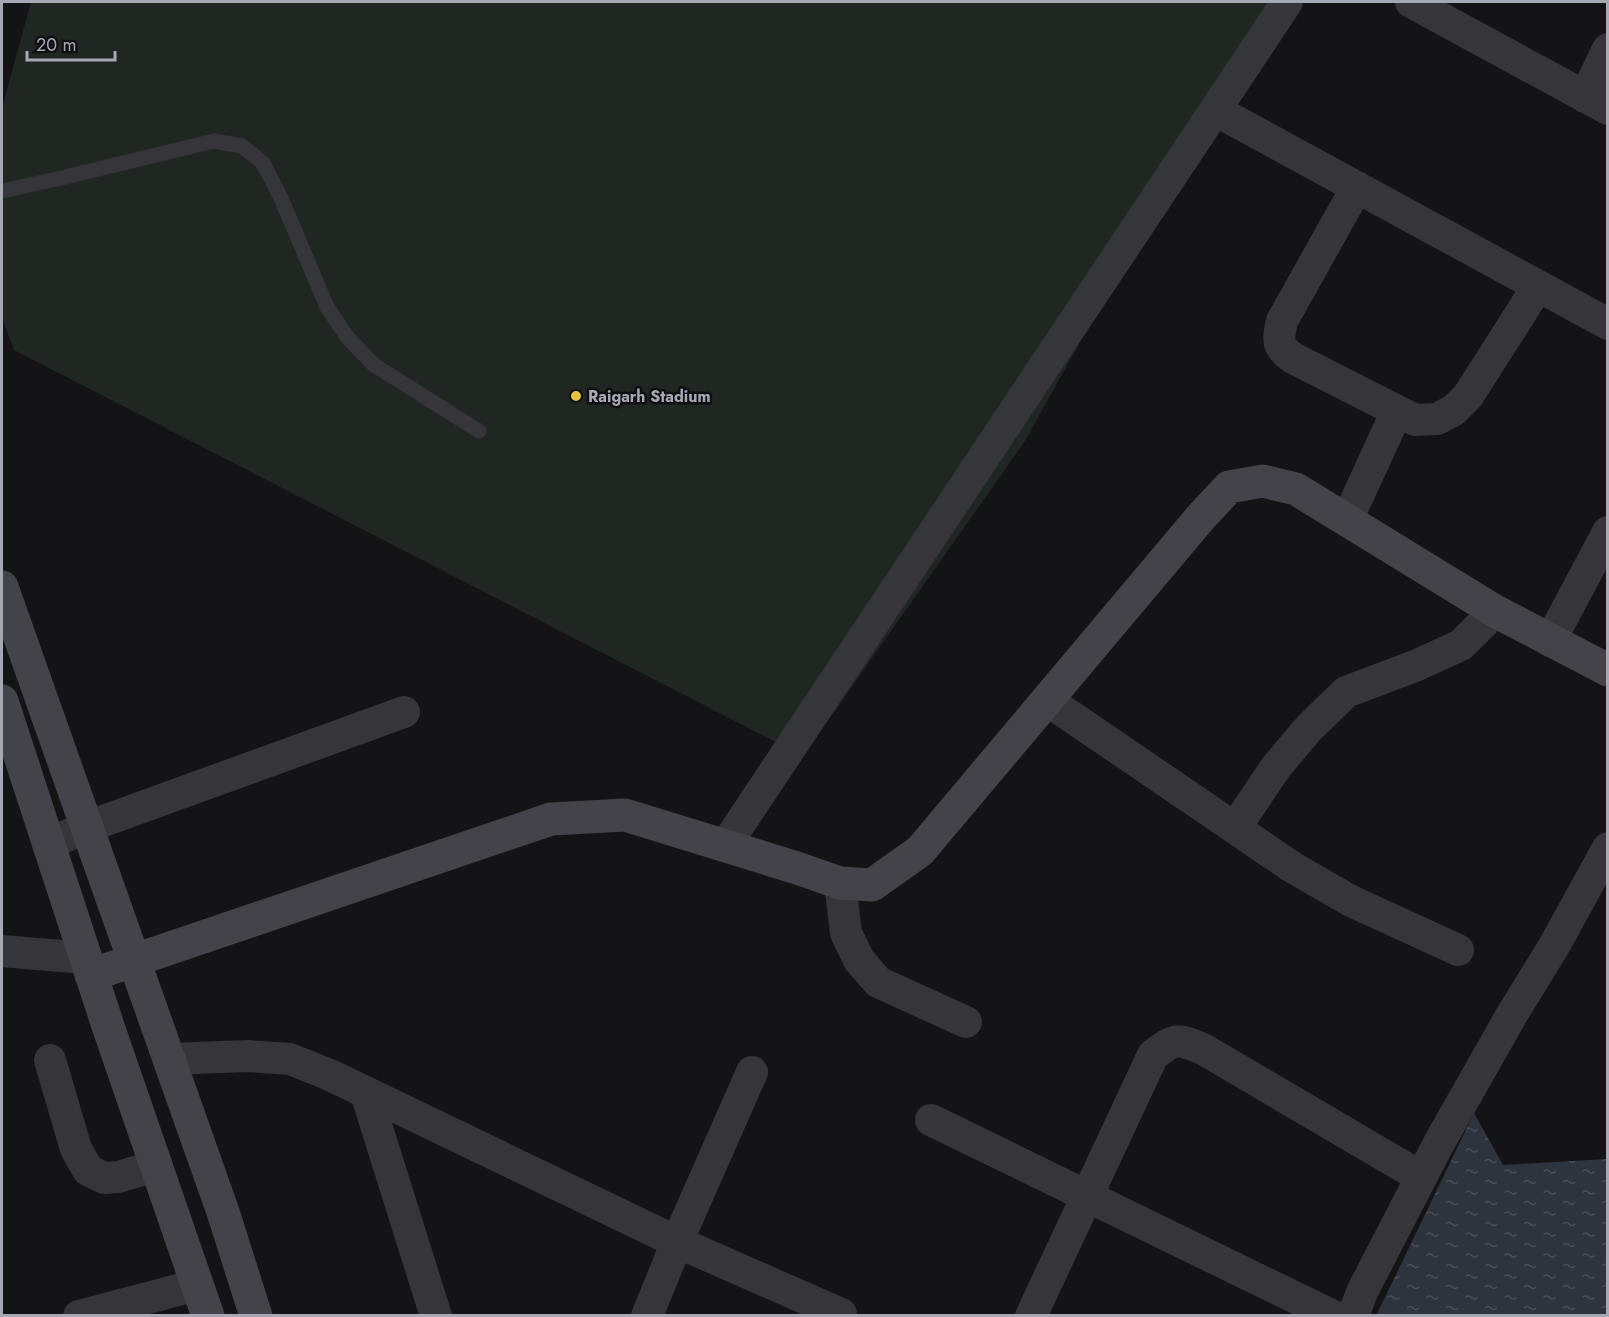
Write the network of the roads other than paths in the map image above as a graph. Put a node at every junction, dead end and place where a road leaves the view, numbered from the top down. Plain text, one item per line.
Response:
1 (1287, 2) edge
2 (1411, 2) edge
3 (1608, 49) edge
4 (1596, 103) edge
5 (1215, 110) junction
6 (1357, 187) junction
7 (2, 191) edge
8 (1538, 286) junction
9 (1608, 324) edge
10 (1397, 411) junction
11 (479, 431) dead end
12 (1347, 520) junction
13 (1608, 532) edge
14 (4, 599) edge
15 (1495, 611) junction
16 (1551, 640) junction
17 (1608, 670) edge
18 (1047, 700) junction
19 (2, 701) edge
20 (404, 712) dead end
21 (87, 828) junction
22 (1235, 828) junction
23 (48, 844) junction
24 (725, 846) junction
25 (1608, 848) edge
26 (840, 883) junction
27 (1458, 950) dead end
28 (2, 951) edge
29 (134, 960) junction
30 (88, 966) junction
31 (966, 1022) dead end
32 (50, 1059) dead end
33 (169, 1059) junction
34 (752, 1071) dead end
35 (366, 1092) junction
36 (931, 1120) dead end
37 (156, 1166) junction
38 (1421, 1177) junction
39 (1087, 1196) junction
40 (677, 1242) junction
41 (197, 1285) junction
42 (841, 1314) edge
43 (79, 1316) edge
44 (207, 1316) edge
45 (256, 1316) edge
46 (436, 1316) edge
47 (647, 1316) edge
48 (1031, 1316) edge
49 (1333, 1316) edge
50 (1353, 1316) edge

1 - 5 street
2 - 4 street
3 - 4 street
5 - 6 street
5 - 24 street
6 - 8 street
6 - 10 street
7 - 11 lane
8 - 9 street
8 - 10 street
10 - 12 street
12 - 15 street
12 - 18 street
13 - 16 street
14 - 21 street
15 - 16 street
15 - 22 street
16 - 17 street
18 - 22 street
18 - 26 street
19 - 23 street
20 - 21 street
21 - 23 street
21 - 29 street
22 - 27 street
23 - 30 street
24 - 26 street
24 - 29 street
25 - 38 street
26 - 31 street
28 - 30 street
29 - 30 street
29 - 33 street
30 - 37 street
32 - 37 street
33 - 35 street
33 - 45 street
34 - 40 street
35 - 40 street
35 - 46 street
36 - 39 street
37 - 41 street
38 - 39 street
38 - 50 street
39 - 48 street
39 - 49 street
40 - 42 street
40 - 47 street
41 - 43 street
41 - 44 street

